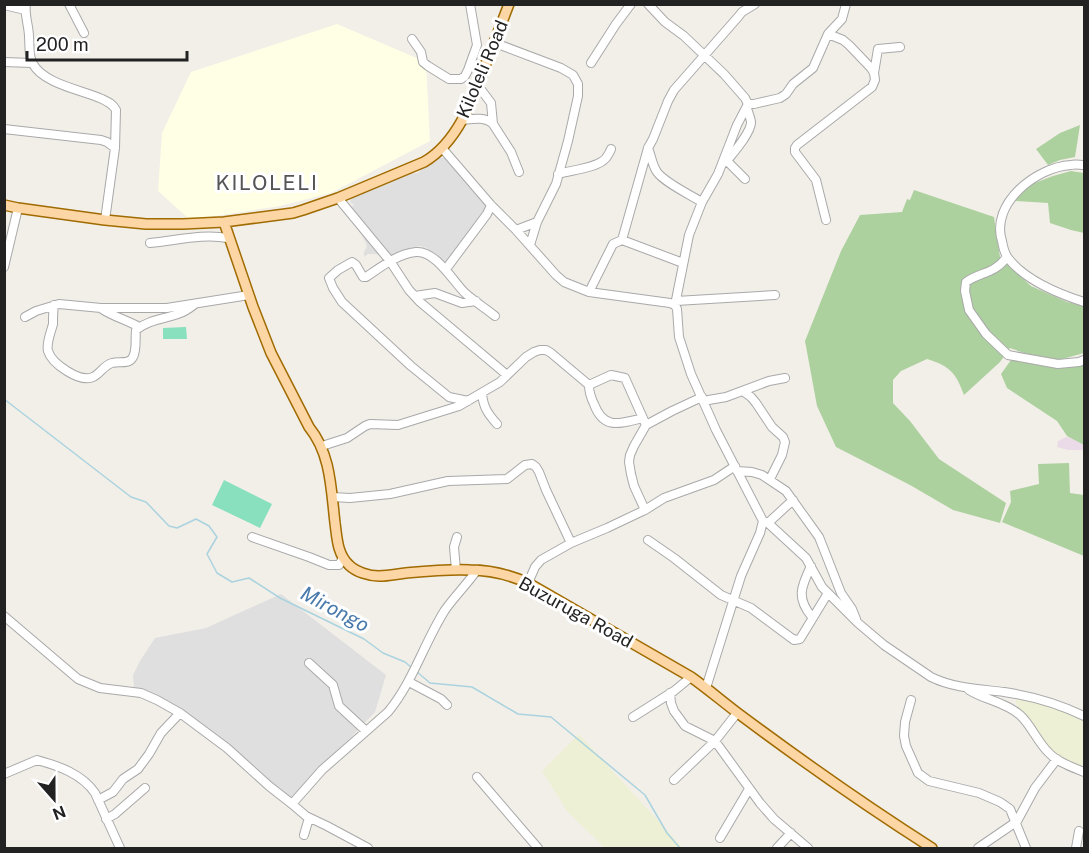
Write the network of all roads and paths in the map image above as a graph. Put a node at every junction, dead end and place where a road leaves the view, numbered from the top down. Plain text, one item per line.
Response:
1 (69, 4) edge
2 (470, 4) edge
3 (509, 4) edge
4 (631, 4) edge
5 (648, 4) edge
6 (755, 4) edge
7 (846, 4) edge
8 (4, 5) edge
9 (25, 7) edge
10 (84, 33) dead end
11 (828, 34) junction
12 (412, 39) dead end
13 (495, 43) junction
14 (900, 47) dead end
15 (704, 56) junction
16 (4, 63) edge
17 (32, 63) junction
18 (591, 63) dead end
19 (874, 73) junction
20 (479, 87) junction
21 (747, 106) junction
22 (462, 120) junction
23 (493, 124) junction
24 (4, 129) edge
25 (115, 148) junction
26 (442, 148) junction
27 (648, 148) junction
28 (611, 149) dead end
29 (724, 164) junction
30 (1084, 165) edge
31 (519, 172) dead end
32 (558, 174) junction
33 (745, 179) dead end
34 (339, 198) junction
35 (702, 202) junction
36 (4, 205) edge
37 (490, 205) junction
38 (18, 208) junction
39 (105, 220) junction
40 (826, 220) dead end
41 (224, 222) junction
42 (537, 222) junction
43 (516, 230) junction
44 (228, 238) junction
45 (622, 240) junction
46 (150, 243) dead end
47 (530, 245) junction
48 (1007, 257) junction
49 (390, 261) junction
50 (683, 263) junction
51 (4, 267) edge
52 (446, 269) junction
53 (589, 292) junction
54 (775, 295) dead end
55 (249, 296) junction
56 (415, 296) junction
57 (476, 301) junction
58 (1084, 302) edge
59 (675, 303) junction
60 (195, 304) junction
61 (54, 305) junction
62 (101, 308) junction
63 (495, 316) dead end
64 (25, 317) dead end
65 (139, 327) junction
66 (1084, 360) edge
67 (507, 375) junction
68 (785, 378) dead end
69 (589, 385) junction
70 (744, 392) junction
71 (482, 393) junction
72 (703, 399) junction
73 (468, 401) junction
74 (645, 421) junction
75 (497, 424) dead end
76 (322, 446) junction
77 (736, 469) junction
78 (770, 479) junction
79 (332, 497) junction
80 (793, 500) junction
81 (645, 510) junction
82 (765, 522) junction
83 (252, 537) dead end
84 (457, 537) dead end
85 (648, 540) dead end
86 (571, 543) junction
87 (343, 558) junction
88 (812, 566) junction
89 (456, 570) junction
90 (477, 570) junction
91 (835, 579) junction
92 (528, 583) junction
93 (825, 590) junction
94 (733, 600) junction
95 (4, 616) edge
96 (813, 617) junction
97 (858, 623) junction
98 (309, 663) dead end
99 (691, 677) junction
100 (408, 682) junction
101 (706, 688) junction
102 (968, 688) junction
103 (670, 693) junction
104 (911, 700) dead end
105 (447, 705) dead end
106 (180, 713) junction
107 (736, 713) junction
108 (1084, 716) edge
109 (633, 717) dead end
110 (366, 731) junction
111 (715, 741) junction
112 (1057, 759) junction
113 (1084, 772) edge
114 (4, 774) edge
115 (477, 777) dead end
116 (674, 780) dead end
117 (145, 788) dead end
118 (749, 789) junction
119 (98, 800) junction
120 (292, 804) junction
121 (309, 818) junction
122 (106, 819) junction
123 (1016, 823) junction
124 (1079, 831) dead end
125 (790, 833) junction
126 (304, 835) dead end
127 (720, 838) dead end
128 (120, 849) edge
129 (368, 849) edge
130 (538, 849) edge
131 (777, 849) edge
132 (808, 849) edge
133 (932, 849) edge
134 (978, 849) edge
135 (1026, 849) edge
136 (1076, 849) edge

1 - 10 street
2 - 12 street
3 - 13 main road, Kiloleli Road
4 - 18 street
5 - 15 street
6 - 15 street
7 - 11 street
8 - 9 street
9 - 17 street
11 - 19 street
11 - 21 street
13 - 20 main road, Kiloleli Road
13 - 32 street
14 - 19 street
15 - 21 street
15 - 27 street
16 - 17 street
17 - 25 street
19 - 40 street
20 - 22 main road, Kiloleli Road
20 - 23 street
21 - 29 street
21 - 29 street
22 - 23 street
22 - 26 main road, Kiloleli Road
23 - 31 street
24 - 25 street
25 - 39 street
26 - 34 main road, Kiloleli Road
26 - 37 street
27 - 35 street
27 - 45 street
28 - 32 street
29 - 33 street
29 - 35 street
30 - 48 street
32 - 42 street
34 - 41 main road, Kiloleli Road
34 - 49 street
35 - 50 street
36 - 38 main road, Kiloleli Road
37 - 43 street
37 - 52 street
38 - 39 main road, Kiloleli Road
38 - 51 street
39 - 41 main road, Kiloleli Road
41 - 44 main road
42 - 43 street
42 - 47 street
43 - 47 street
44 - 46 street
44 - 55 main road
45 - 50 street
45 - 53 street
47 - 53 street
48 - 58 street
48 - 66 street
49 - 52 street
49 - 56 street
49 - 73 street
50 - 59 street
52 - 57 street
53 - 59 street
54 - 59 street
55 - 60 street
55 - 76 main road
56 - 57 street
56 - 67 street
57 - 63 street
59 - 72 street
60 - 62 street
60 - 65 street
61 - 62 street
61 - 64 street
61 - 65 street
62 - 65 street
67 - 69 street
67 - 71 street
68 - 70 street
69 - 74 street
69 - 74 street
70 - 72 street
70 - 78 street
71 - 73 street
71 - 75 street
72 - 74 street
72 - 77 street
73 - 76 street
74 - 81 street
76 - 79 main road
77 - 78 street
77 - 81 street
77 - 82 street
78 - 80 street
79 - 86 street
79 - 87 main road
80 - 82 street
80 - 91 street
81 - 86 street
82 - 88 street
82 - 94 street
83 - 87 street
84 - 89 street
85 - 94 street
86 - 92 street
87 - 89 main road, Buzuruga Road
88 - 93 street
88 - 96 street
89 - 90 main road, Buzuruga Road
90 - 92 main road, Buzuruga Road
90 - 100 street
91 - 93 street
91 - 97 street
92 - 99 main road, Buzuruga Road
93 - 96 street
93 - 97 street
94 - 96 street
94 - 101 street
95 - 106 street
97 - 102 street
98 - 110 street
99 - 101 main road, Buzuruga Road
99 - 103 street
100 - 105 street
100 - 110 street
101 - 107 main road, Buzuruga Road
102 - 108 street
102 - 112 street
103 - 109 street
103 - 111 street
104 - 123 street
106 - 119 street
106 - 120 street
107 - 111 street
107 - 133 main road, Buzuruga Road
110 - 120 street
111 - 116 street
111 - 118 street
112 - 113 street
112 - 123 street
114 - 119 street
115 - 130 street
117 - 122 street
118 - 125 street
118 - 127 street
119 - 122 street
120 - 121 street
121 - 126 street
121 - 129 street
122 - 128 street
123 - 134 street
123 - 135 street
124 - 136 street
125 - 131 street
125 - 132 street

